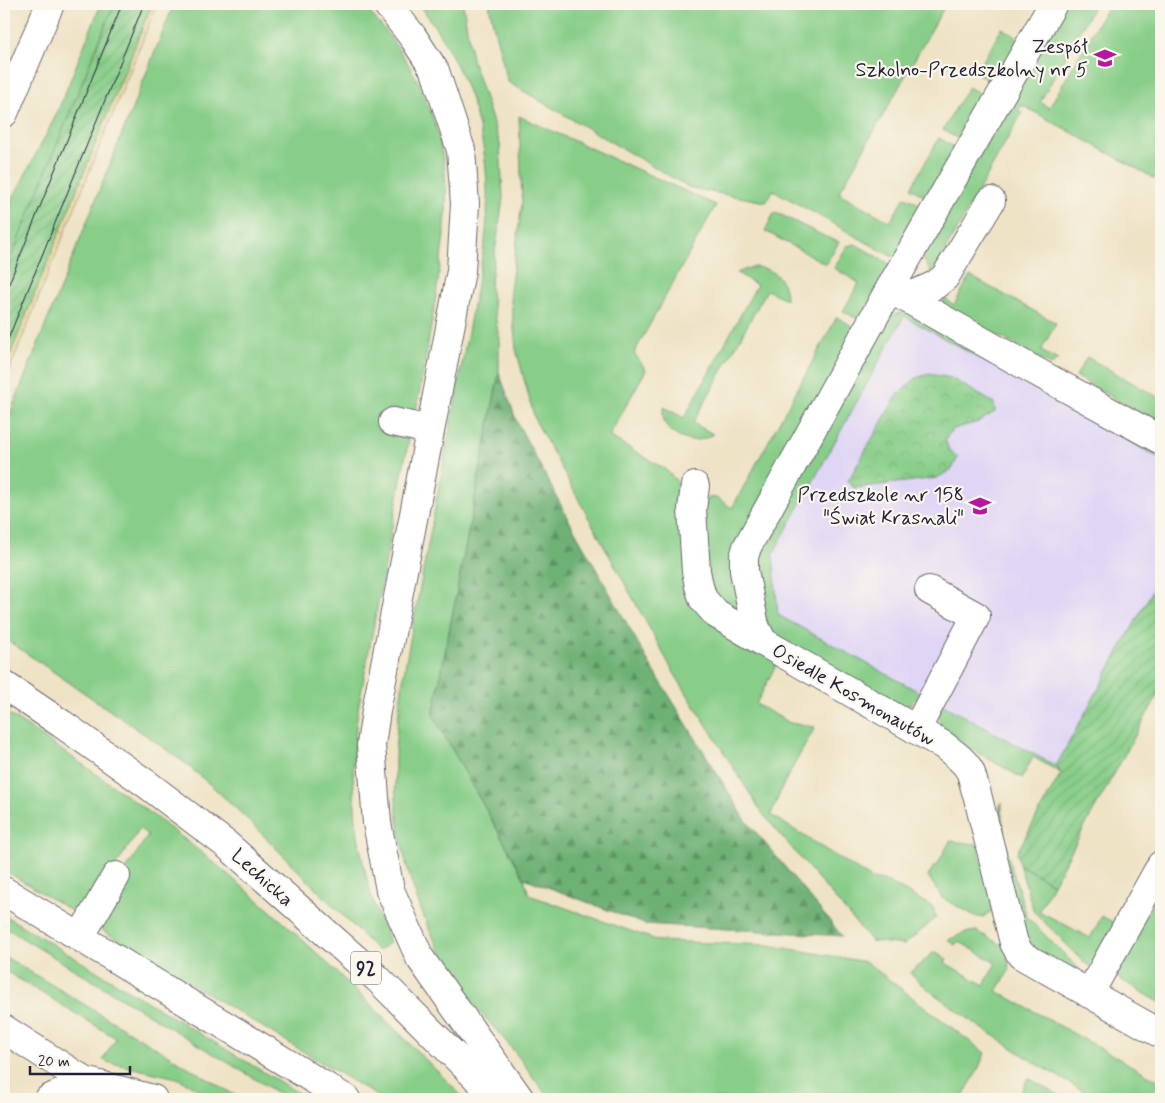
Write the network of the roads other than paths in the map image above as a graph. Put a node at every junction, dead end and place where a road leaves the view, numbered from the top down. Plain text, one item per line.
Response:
1 (50, 4) edge
2 (387, 4) edge
3 (1053, 4) edge
4 (4, 113) edge
5 (991, 201) dead end
6 (899, 285) junction
7 (393, 422) dead end
8 (430, 430) junction
9 (1161, 440) edge
10 (695, 486) dead end
11 (929, 590) dead end
12 (763, 642) junction
13 (4, 685) edge
14 (916, 730) junction
15 (1161, 865) edge
16 (116, 876) dead end
17 (4, 891) edge
18 (80, 937) junction
19 (1089, 994) junction
20 (4, 1029) edge
21 (1161, 1034) edge
22 (85, 1081) junction
23 (49, 1099) edge
24 (153, 1099) edge
25 (346, 1099) edge
26 (498, 1099) edge
27 (520, 1099) edge

1 - 4 street
2 - 8 street
3 - 6 street, Osiedle Kosmonautów
5 - 6 street
6 - 9 street
6 - 12 street, Osiedle Kosmonautów
7 - 8 street
8 - 27 street
10 - 12 street
11 - 14 street
12 - 14 street, Osiedle Kosmonautów
13 - 26 street, Lechicka / 92
14 - 19 street, Osiedle Kosmonautów
15 - 19 street
16 - 18 street
17 - 18 street
18 - 25 street
19 - 21 street, Osiedle Kosmonautów
20 - 22 street
22 - 23 street
22 - 24 street

